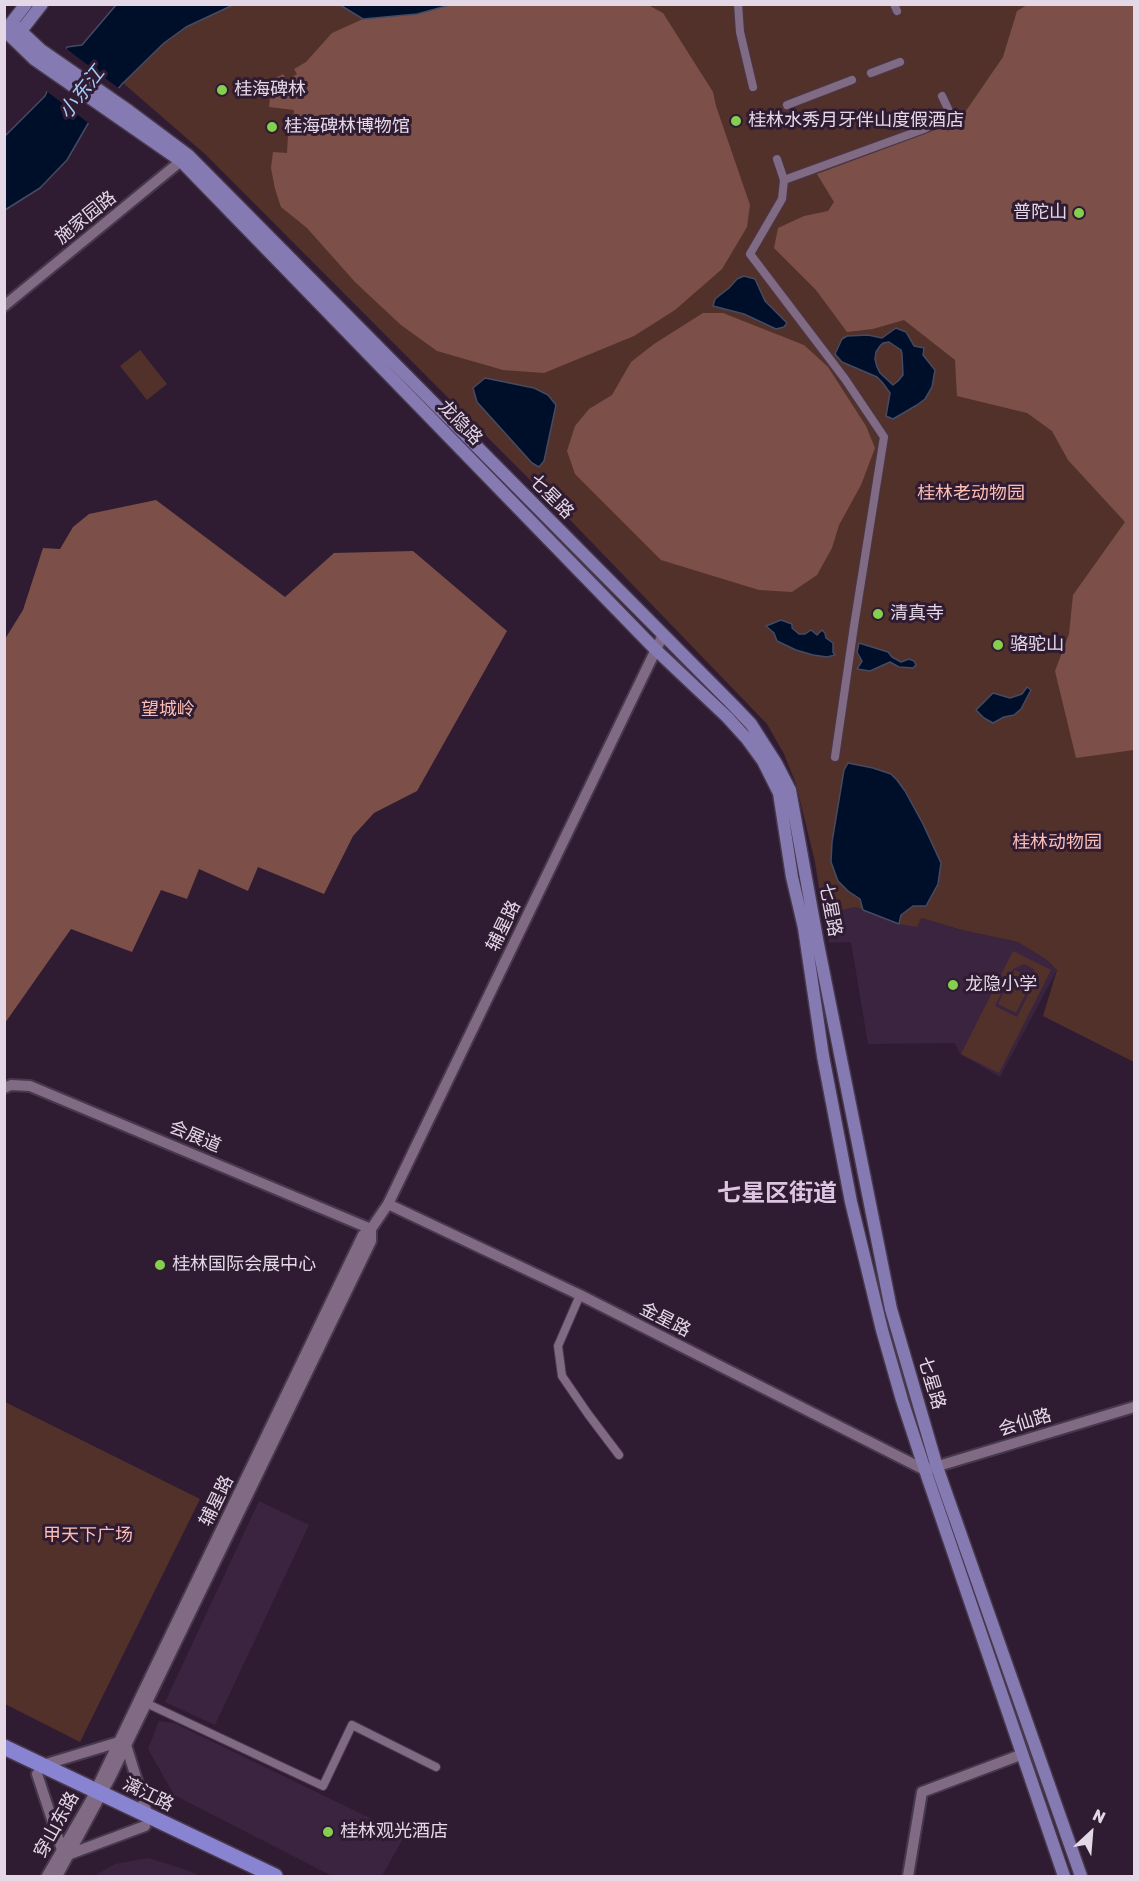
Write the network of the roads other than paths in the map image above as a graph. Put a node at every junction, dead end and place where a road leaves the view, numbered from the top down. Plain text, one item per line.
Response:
1 (26, 4) edge
2 (42, 4) edge
3 (738, 4) edge
4 (11, 31) edge
5 (900, 62) dead end
6 (871, 74) dead end
7 (852, 80) dead end
8 (753, 87) dead end
9 (942, 96) dead end
10 (787, 105) dead end
11 (184, 158) junction
12 (777, 159) dead end
13 (784, 180) junction
14 (4, 306) edge
15 (663, 635) junction
16 (656, 649) junction
17 (835, 757) dead end
18 (764, 760) joint
19 (4, 1088) edge
20 (388, 1204) junction
21 (371, 1229) junction
22 (580, 1295) junction
23 (1134, 1407) edge
24 (619, 1455) dead end
25 (931, 1468) junction
26 (147, 1703) junction
27 (123, 1743) junction
28 (4, 1747) edge
29 (1023, 1754) junction
30 (4, 1758) edge
31 (436, 1767) dead end
32 (40, 1770) junction
33 (96, 1797) junction
34 (147, 1821) junction
35 (66, 1852) junction
36 (47, 1876) edge
37 (57, 1876) edge
38 (250, 1876) edge
39 (274, 1876) edge
40 (908, 1876) edge
41 (1064, 1876) edge
42 (1081, 1876) edge

1 - 4 main road
2 - 4 main road
3 - 8 street
4 - 11 main road, 龙隐路
5 - 6 street
7 - 10 street
9 - 13 street
11 - 14 main road, 施家园路
11 - 15 main road, 七星路
11 - 16 main road, 龙隐路
12 - 13 street
13 - 17 street
15 - 16 main road, 辅星路
15 - 25 main road, 七星路
16 - 18 main road, 龙隐路
16 - 20 main road, 辅星路
18 - 25 main road, 七星路
19 - 21 main road, 会展道
20 - 21 main road, 辅星路
20 - 22 main road, 金星路
21 - 26 main road, 辅星路
21 - 27 main road, 辅星路
22 - 24 street
22 - 25 main road, 金星路
23 - 25 main road, 会仙路
25 - 29 main road, 七星路
25 - 42 main road, 七星路
26 - 27 main road, 辅星路
26 - 31 street
27 - 32 main road
27 - 33 main road, 辅星路
27 - 34 main road
28 - 32 highway, 漓江路
29 - 40 main road
29 - 41 main road, 七星路
30 - 32 highway, 漓江路
32 - 33 highway, 漓江路
32 - 35 main road
33 - 34 highway, 漓江路
33 - 35 main road, 穿山东路
34 - 35 main road
34 - 38 highway, 漓江路
34 - 39 highway, 漓江路
35 - 36 main road, 穿山东路
35 - 37 main road, 穿山东路

